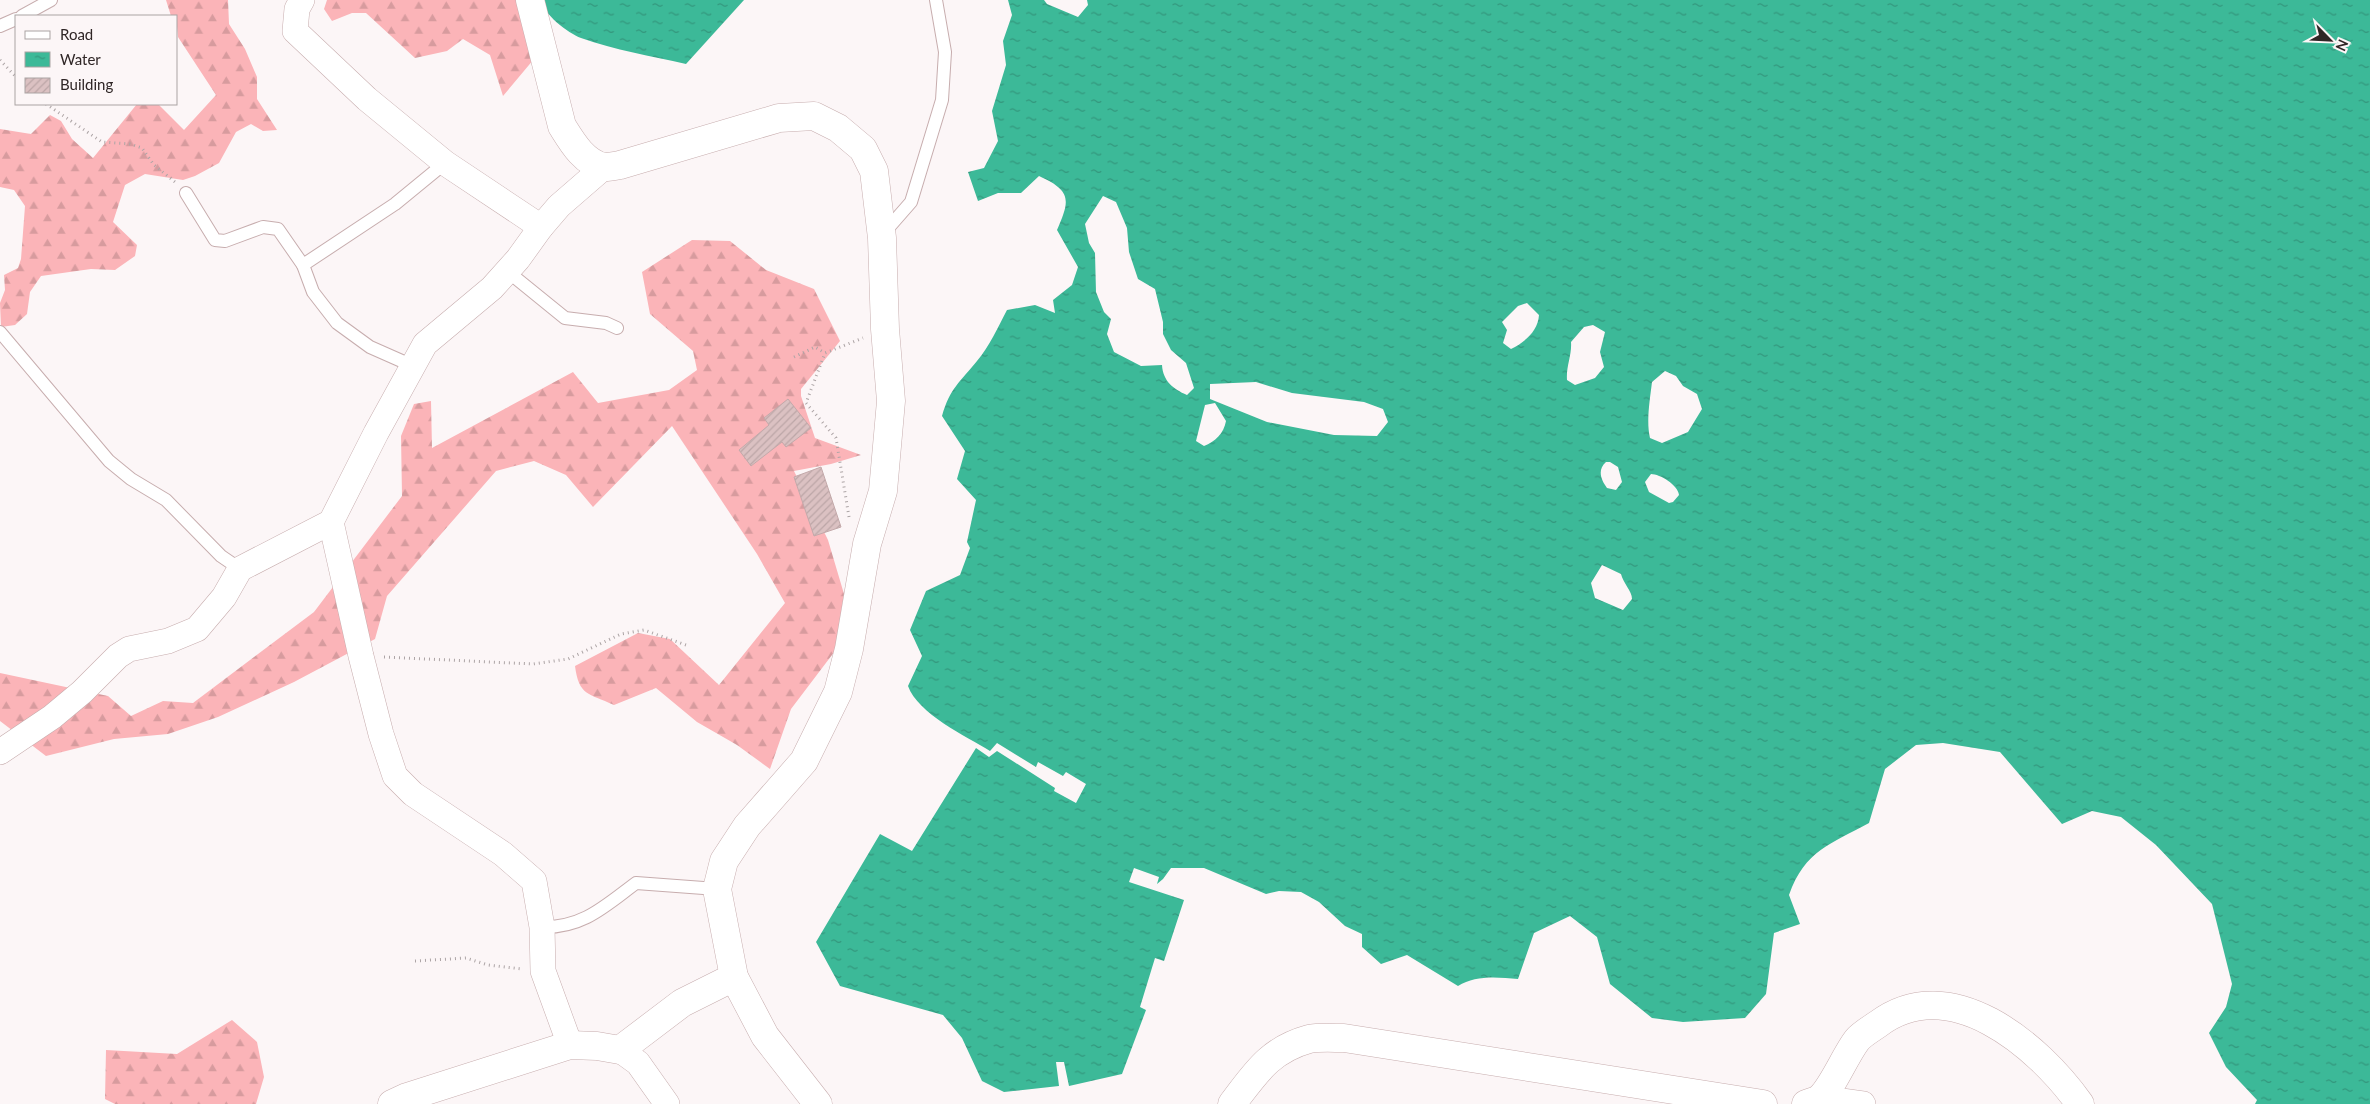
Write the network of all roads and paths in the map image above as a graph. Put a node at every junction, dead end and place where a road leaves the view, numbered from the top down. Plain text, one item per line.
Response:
1 (51, 0) edge
2 (302, 0) edge
3 (530, 0) edge
4 (936, 0) edge
5 (24, 15) edge
6 (15, 19) edge
7 (0, 26) edge
8 (0, 60) edge
9 (15, 75) edge
10 (47, 105) edge
11 (445, 163) junction
12 (604, 167) junction
13 (186, 193) joint
14 (541, 227) junction
15 (881, 229) junction
16 (303, 265) junction
17 (507, 271) junction
18 (617, 328) dead end
19 (885, 329) junction
20 (0, 332) edge
21 (825, 353) junction
22 (794, 357) dead end
23 (413, 366) junction
24 (331, 522) junction
25 (867, 544) junction
26 (240, 569) junction
27 (686, 644) dead end
28 (361, 656) junction
29 (0, 752) edge
30 (717, 889) junction
31 (542, 927) junction
32 (415, 961) dead end
33 (543, 971) junction
34 (734, 977) junction
35 (570, 1045) junction
36 (620, 1050) junction
37 (810, 1101) edge
38 (1813, 1101) edge
39 (392, 1104) edge
40 (666, 1104) edge
41 (1232, 1104) edge
42 (1764, 1104) edge
43 (1863, 1104) edge
44 (2080, 1104) edge

1 - 5 lane
2 - 11 street
3 - 12 street
4 - 15 lane
6 - 7 lane
8 - 9 path
10 - 13 path
11 - 14 street
11 - 16 lane
12 - 14 street
12 - 15 street
13 - 16 lane
14 - 17 street
15 - 19 street
16 - 23 lane
17 - 18 lane
17 - 23 street
19 - 21 path
19 - 25 street
20 - 26 lane
21 - 22 path
21 - 25 path
23 - 24 street
24 - 26 street
24 - 28 street
25 - 30 street
26 - 29 street
27 - 28 path
28 - 31 street
30 - 31 lane
30 - 34 street
31 - 33 street
32 - 33 path
33 - 35 street
34 - 36 street
34 - 37 street
35 - 36 street
35 - 39 street
36 - 40 street
38 - 43 street
38 - 44 street
41 - 42 street

